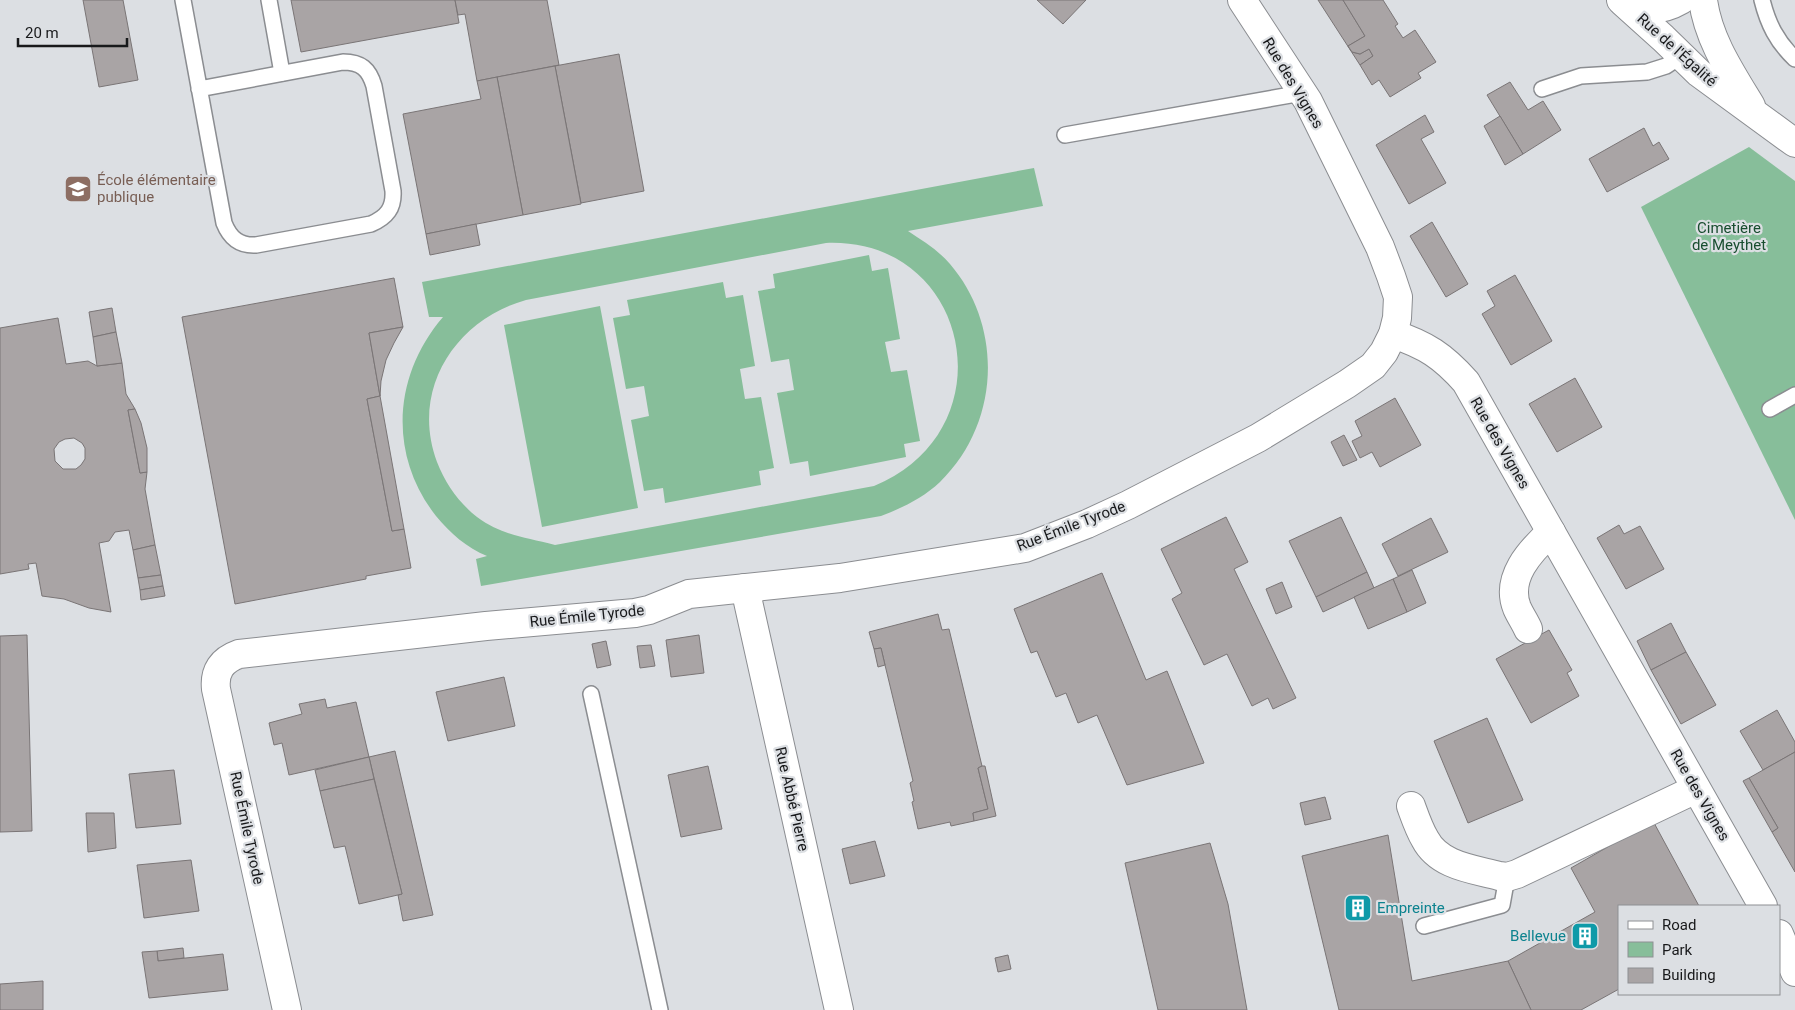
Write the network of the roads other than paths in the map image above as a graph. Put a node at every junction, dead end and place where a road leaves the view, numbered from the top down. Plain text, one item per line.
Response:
1 (183, 0) edge
2 (269, 0) edge
3 (1242, 0) edge
4 (1682, 0) edge
5 (1703, 0) edge
6 (1762, 0) edge
7 (1622, 1) edge
8 (1681, 56) junction
9 (1795, 59) edge
10 (282, 73) junction
11 (199, 89) junction
12 (1542, 89) dead end
13 (1302, 93) junction
14 (1756, 114) junction
15 (1065, 135) dead end
16 (1795, 143) edge
17 (1393, 334) junction
18 (1795, 395) edge
19 (1770, 410) dead end
20 (1551, 532) junction
21 (745, 588) junction
22 (1528, 629) dead end
23 (591, 694) dead end
24 (1696, 789) junction
25 (1411, 806) dead end
26 (1507, 877) junction
27 (1762, 905) edge
28 (1424, 926) dead end
29 (1780, 936) edge
30 (1795, 972) edge
31 (287, 1010) edge
32 (660, 1010) edge
33 (839, 1010) edge

1 - 11 lane
2 - 10 lane
3 - 13 street, Rue des Vignes
4 - 7 street
5 - 14 street, Rue de l'Égalité
6 - 9 lane
7 - 8 street, Rue de l'Égalité
8 - 12 lane
8 - 14 street, Rue de l'Égalité
10 - 11 lane
10 - 11 lane
13 - 15 lane
13 - 17 street, Rue des Vignes
14 - 16 street, Rue de l'Égalité
17 - 20 street, Rue des Vignes
17 - 21 street, Rue Émile Tyrode
18 - 19 lane
20 - 22 street
20 - 24 street, Rue des Vignes
21 - 31 street, Rue Émile Tyrode
21 - 33 street, Rue Abbé Pierre
23 - 32 lane
24 - 26 street
24 - 27 street, Rue des Vignes
25 - 26 street
26 - 28 lane
29 - 30 street

